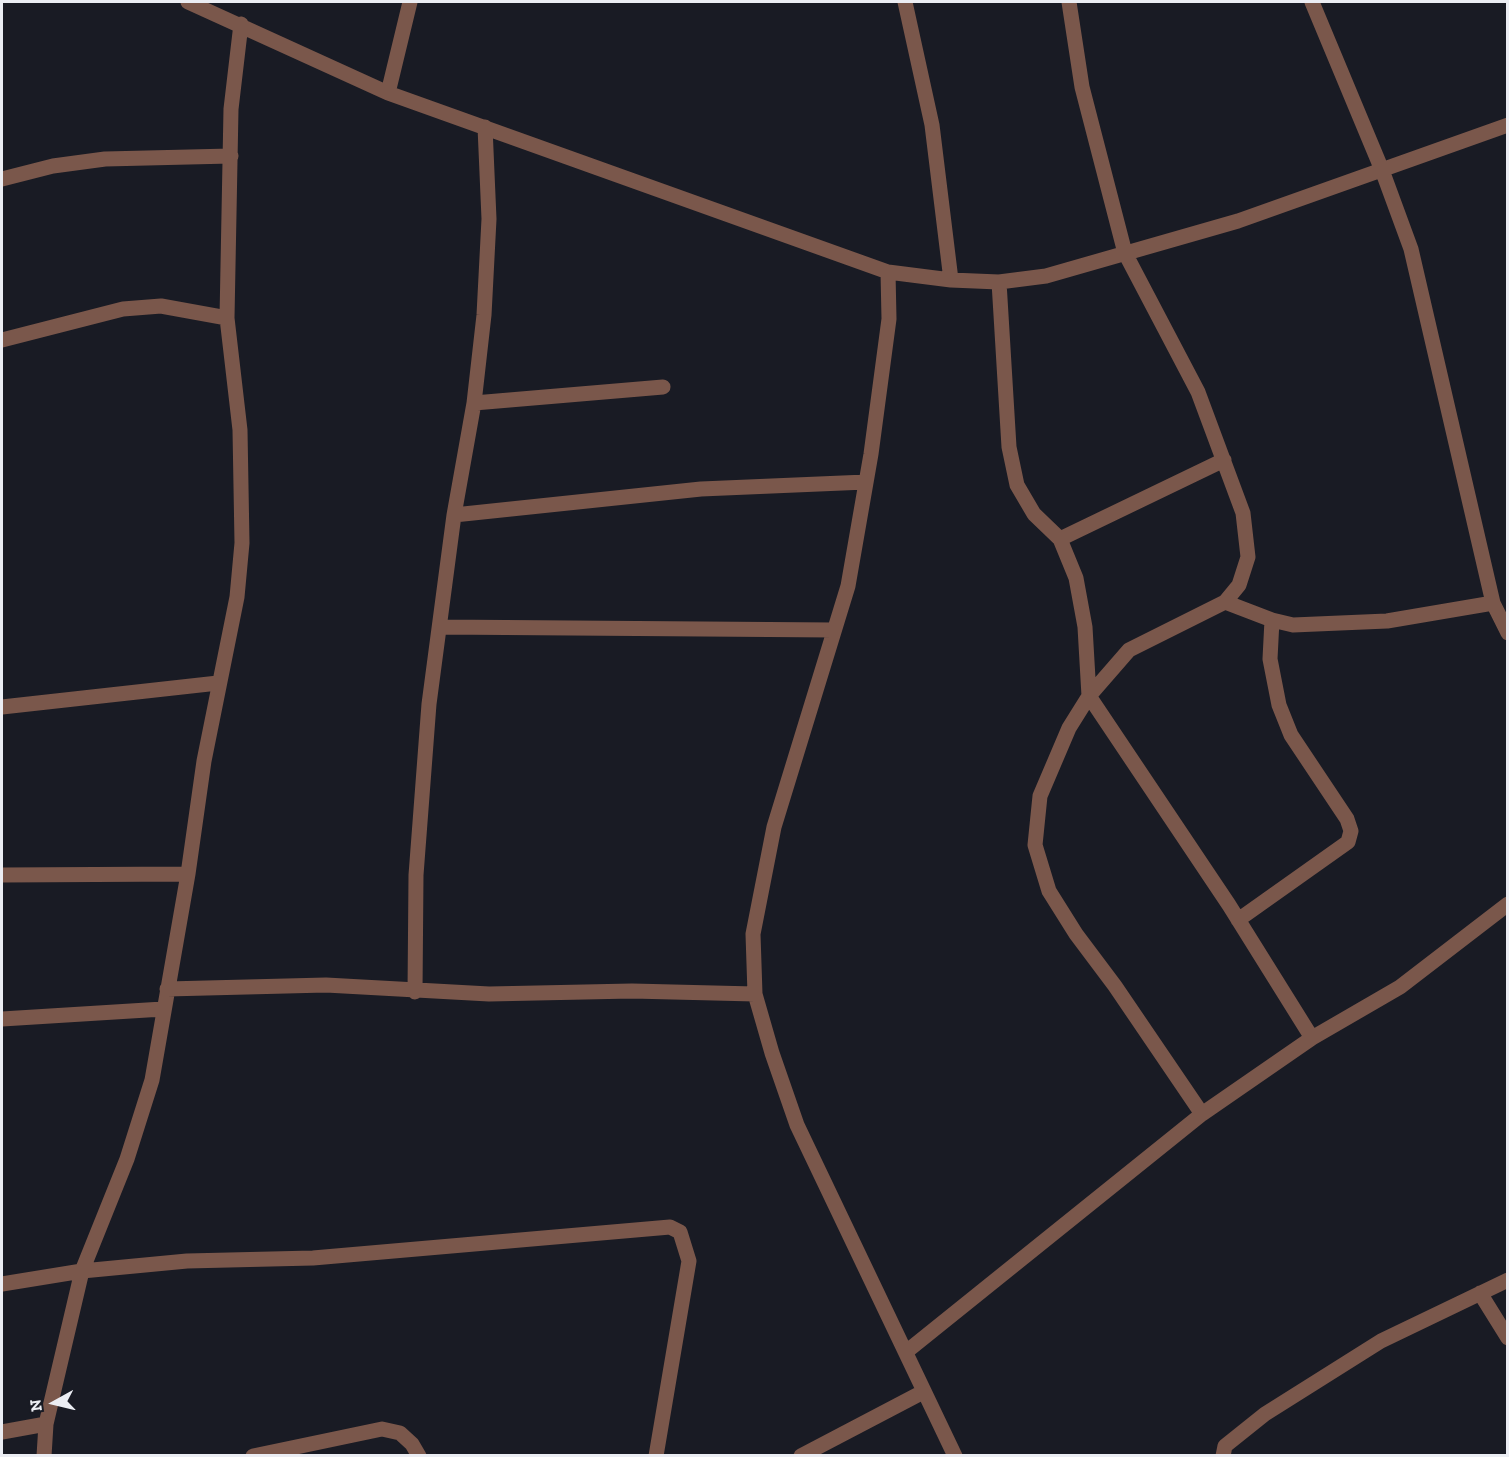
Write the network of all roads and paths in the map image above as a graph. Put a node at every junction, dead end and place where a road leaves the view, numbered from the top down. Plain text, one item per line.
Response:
1 (188, 2) edge
2 (410, 2) edge
3 (905, 2) edge
4 (1069, 2) edge
5 (1312, 2) edge
6 (241, 24) junction
7 (388, 93) junction
8 (1508, 125) edge
9 (486, 127) junction
10 (231, 156) junction
11 (1382, 170) junction
12 (2, 179) edge
13 (1125, 253) junction
14 (888, 272) junction
15 (951, 280) junction
16 (999, 282) junction
17 (227, 318) junction
18 (2, 340) edge
19 (663, 387) dead end
20 (474, 403) junction
21 (1224, 460) junction
22 (866, 482) junction
23 (454, 514) junction
24 (1060, 539) junction
25 (1225, 602) junction
26 (1493, 603) junction
27 (1272, 620) junction
28 (440, 627) junction
29 (834, 630) junction
30 (1508, 633) edge
31 (218, 683) junction
32 (1089, 696) junction
33 (2, 707) edge
34 (188, 874) junction
35 (2, 875) edge
36 (1506, 908) edge
37 (1239, 920) junction
38 (167, 989) junction
39 (415, 992) junction
40 (756, 994) junction
41 (163, 1009) junction
42 (2, 1019) edge
43 (1312, 1038) junction
44 (1202, 1114) junction
45 (82, 1271) junction
46 (1508, 1280) edge
47 (2, 1284) edge
48 (1480, 1293) junction
49 (1508, 1338) edge
50 (906, 1352) junction
51 (923, 1392) junction
52 (46, 1424) junction
53 (2, 1432) edge
54 (45, 1455) edge
55 (253, 1455) edge
56 (419, 1455) edge
57 (656, 1455) edge
58 (801, 1455) edge
59 (955, 1455) edge
60 (1223, 1455) edge

1 - 6 street
2 - 7 street
3 - 15 street
4 - 13 street
5 - 11 street
6 - 7 street
6 - 10 street
7 - 9 street
8 - 11 street
9 - 14 street
9 - 20 street
10 - 12 street
10 - 17 street
11 - 13 street
11 - 26 street
13 - 16 street
13 - 21 street
14 - 15 street
14 - 22 street
15 - 16 street
16 - 24 street
17 - 18 street
17 - 31 street
19 - 20 street
20 - 23 street
21 - 24 street
21 - 25 street
22 - 23 street
22 - 29 street
23 - 28 street
24 - 32 street
25 - 27 street
25 - 32 street
26 - 27 street
26 - 30 street
27 - 37 street
28 - 29 street
28 - 39 street
29 - 40 street
31 - 33 street
31 - 34 street
32 - 37 street
32 - 44 street
34 - 35 street
34 - 38 street
36 - 43 street
37 - 43 street
38 - 39 street
38 - 41 street
39 - 40 street
40 - 50 street
41 - 42 street
41 - 45 street
43 - 44 street
44 - 50 street
45 - 47 street
45 - 52 street
45 - 57 street
46 - 48 street
48 - 49 street
48 - 60 street
50 - 51 street
51 - 58 street
51 - 59 street
52 - 53 street
52 - 54 street
55 - 56 street

